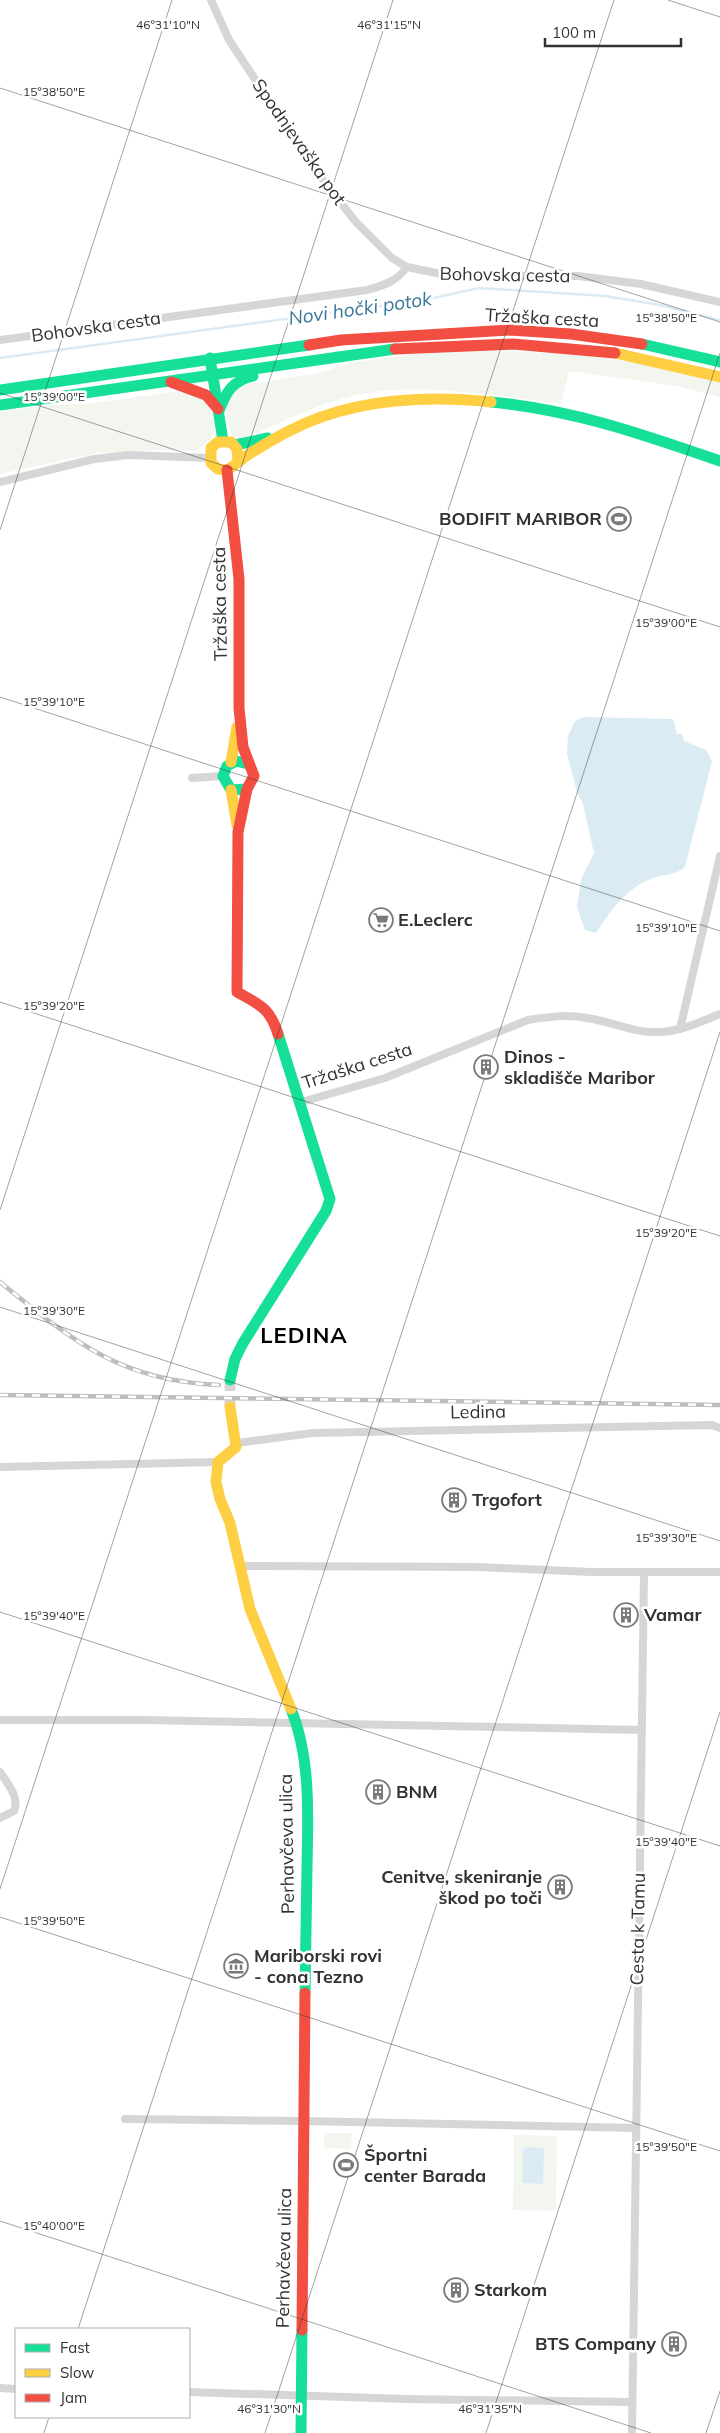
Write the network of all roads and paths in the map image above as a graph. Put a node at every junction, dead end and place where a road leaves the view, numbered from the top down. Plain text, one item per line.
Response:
1 (211, 0) edge
2 (407, 267) junction
3 (720, 302) edge
4 (0, 340) edge
5 (210, 358) junction
6 (720, 362) edge
7 (285, 364) junction
8 (213, 374) junction
9 (720, 377) edge
10 (169, 381) junction
11 (0, 390) edge
12 (0, 405) edge
13 (219, 411) junction
14 (279, 436) junction
15 (223, 441) junction
16 (235, 445) junction
17 (210, 458) junction
18 (238, 461) junction
19 (720, 461) edge
20 (227, 470) junction
21 (0, 482) edge
22 (239, 708) junction
23 (232, 762) junction
24 (248, 764) junction
25 (223, 776) junction
26 (192, 778) dead end
27 (231, 790) junction
28 (247, 790) junction
29 (238, 832) junction
30 (720, 856) edge
31 (720, 1014) edge
32 (680, 1029) junction
33 (298, 1103) junction
34 (230, 1380) tunnel mouth
35 (230, 1407) tunnel mouth
36 (720, 1428) edge
37 (237, 1443) junction
38 (218, 1462) junction
39 (0, 1467) edge
40 (239, 1566) junction
41 (720, 1572) edge
42 (644, 1573) junction
43 (0, 1720) edge
44 (297, 1723) junction
45 (642, 1730) junction
46 (0, 1772) edge
47 (0, 1818) edge
48 (124, 2119) dead end
49 (303, 2121) junction
50 (636, 2128) junction
51 (0, 2388) edge
52 (15, 2389) edge
53 (190, 2392) edge
54 (300, 2396) junction
55 (632, 2402) junction
56 (301, 2433) edge
57 (632, 2433) edge

1 - 2 street, Spodnjevaška pot
2 - 3 street, Bohovska cesta
2 - 4 street, Bohovska cesta
5 - 6 street, Tržaška cesta
5 - 8 street
5 - 11 street, Tržaška cesta
7 - 8 street, Tržaška cesta
7 - 9 street, Tržaška cesta
7 - 13 street
8 - 10 street, Tržaška cesta
8 - 13 street
10 - 12 street, Tržaška cesta
10 - 13 street
13 - 15 street
14 - 16 street
14 - 18 street
14 - 19 street
15 - 16 street
15 - 17 street
16 - 18 street
17 - 20 street
17 - 21 street
18 - 20 street
20 - 22 street, Tržaška cesta
22 - 23 street
22 - 24 street
23 - 24 street
23 - 25 street
24 - 28 street
25 - 26 street
25 - 27 street
27 - 28 street
27 - 29 street
28 - 29 street
29 - 33 street, Tržaška cesta
30 - 32 street
31 - 32 street, Tržaška cesta
32 - 33 street, Tržaška cesta
33 - 34 street
35 - 37 street
36 - 37 street, Ledina
37 - 38 street
38 - 39 street
38 - 40 street, Perhavčeva ulica
40 - 42 street
40 - 44 street, Perhavčeva ulica
41 - 42 street
42 - 45 street, Cesta k Tamu
43 - 44 street
44 - 45 street
44 - 49 street, Perhavčeva ulica
45 - 50 street, Cesta k Tamu
46 - 47 street
48 - 49 street
49 - 50 street
49 - 54 street, Perhavčeva ulica
50 - 55 street, Cesta k Tamu
51 - 52 street
53 - 54 street
54 - 55 street
54 - 56 street, Perhavčeva ulica
55 - 57 street, Cesta k Tamu

